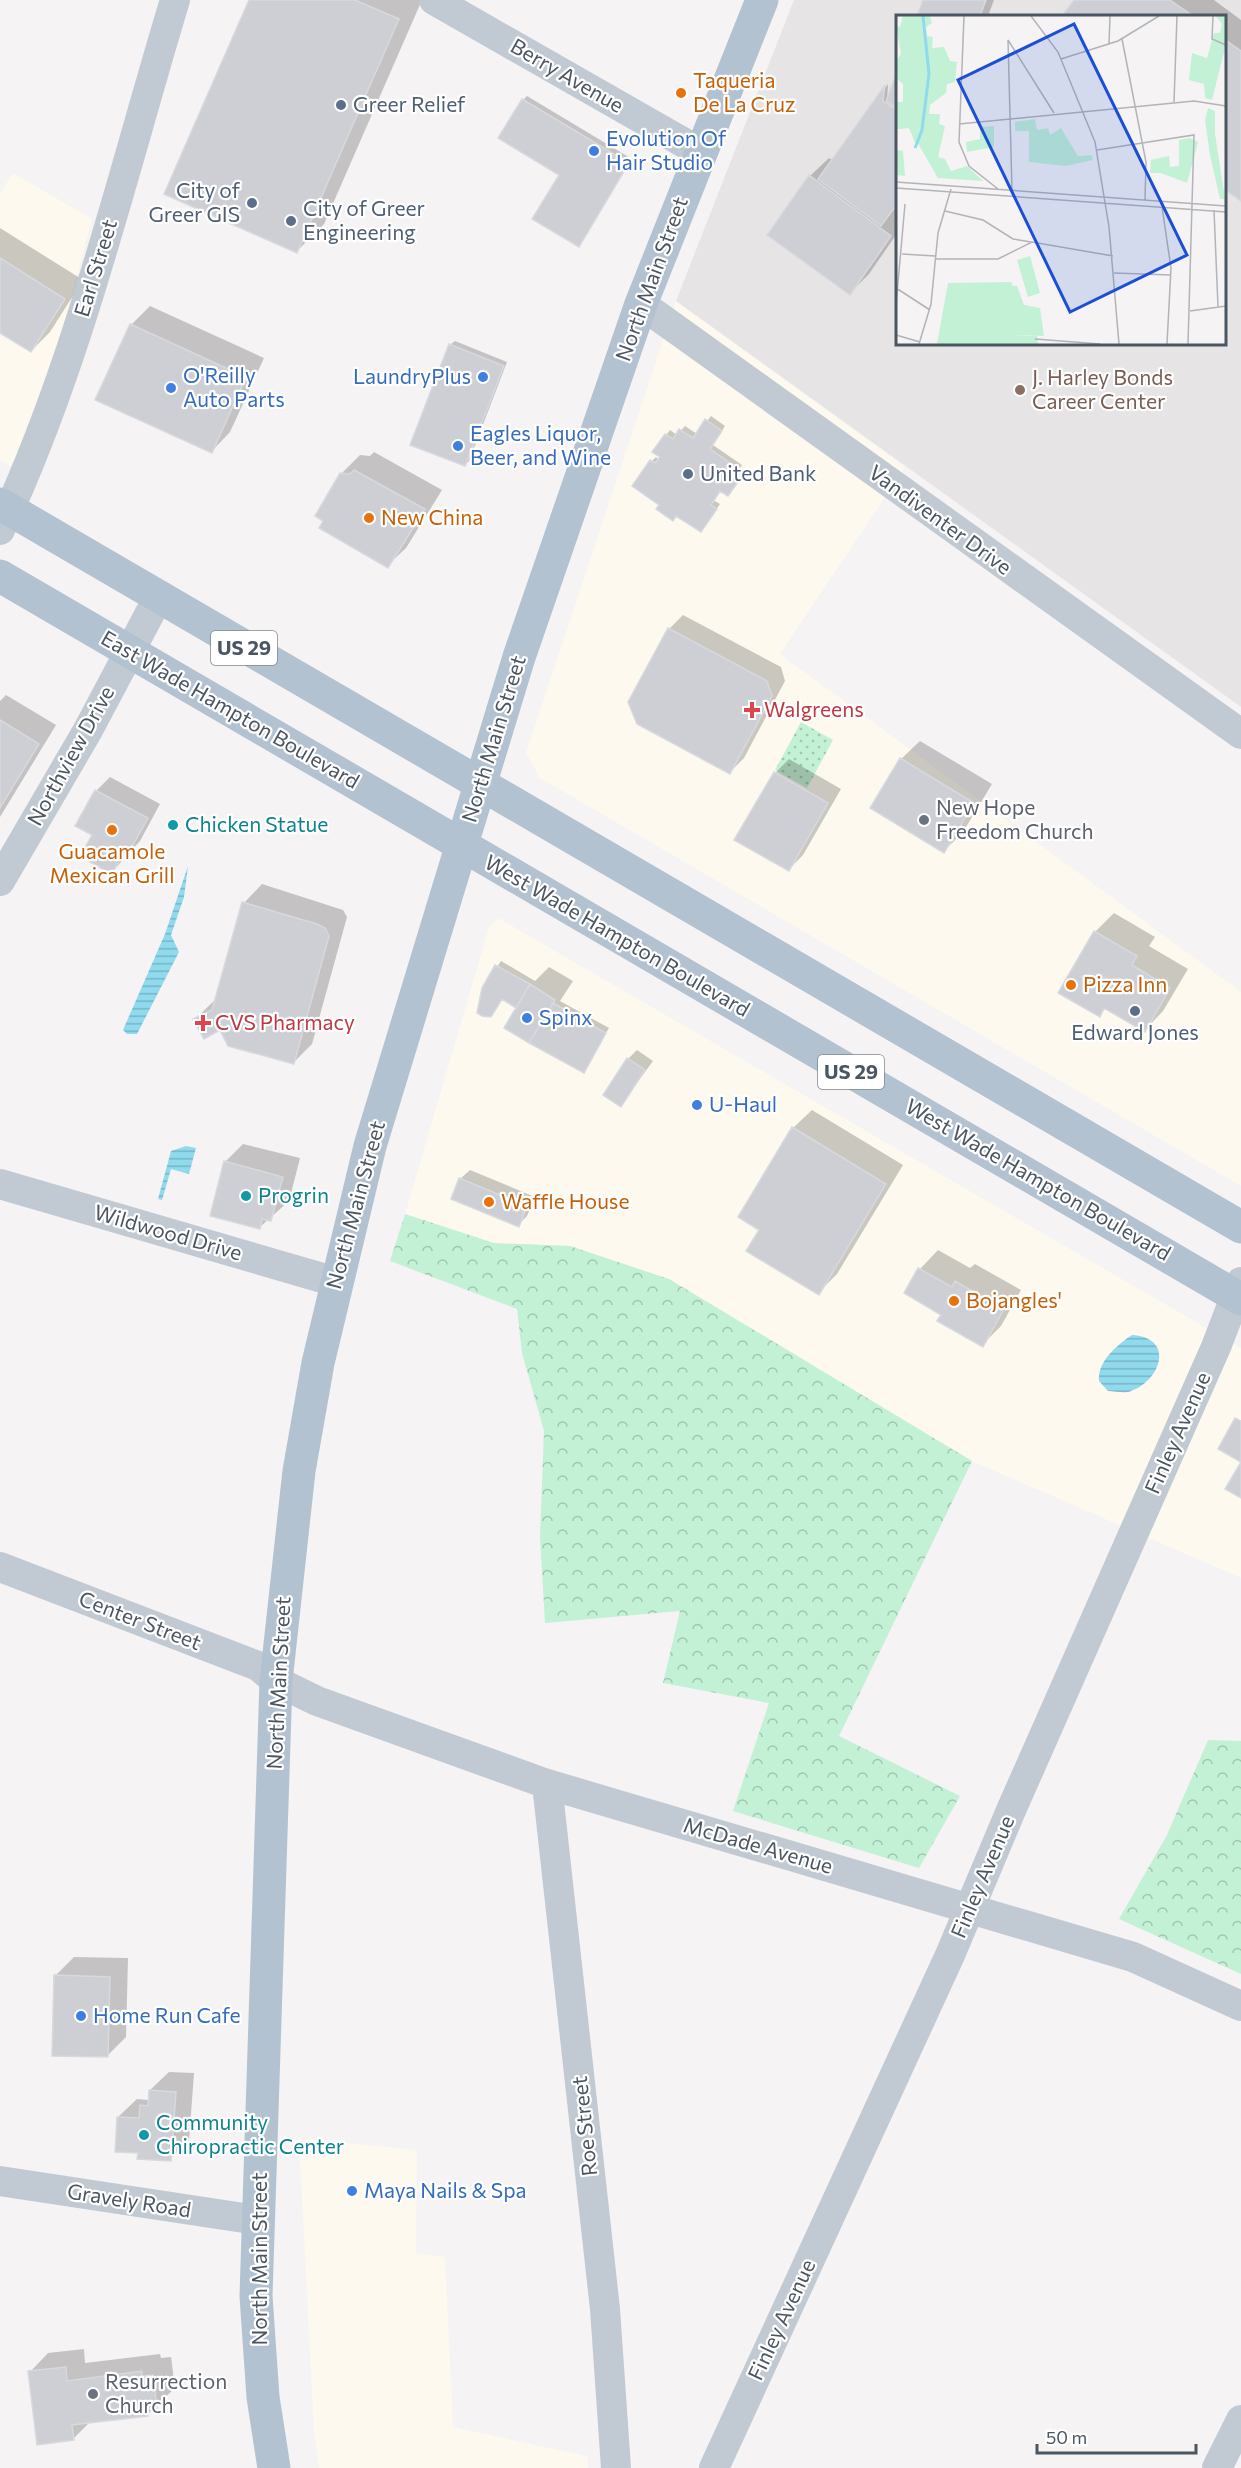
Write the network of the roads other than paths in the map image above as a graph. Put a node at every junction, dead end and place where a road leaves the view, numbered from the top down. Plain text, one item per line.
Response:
1 (175, 0) edge
2 (434, 0) edge
3 (762, 0) edge
4 (700, 152) junction
5 (640, 304) junction
6 (3, 515) edge
7 (0, 576) edge
8 (158, 598) junction
9 (130, 651) junction
10 (1241, 734) edge
11 (480, 784) junction
12 (461, 845) junction
13 (0, 881) edge
14 (0, 1184) edge
15 (1241, 1227) edge
16 (336, 1282) junction
17 (1239, 1292) edge
18 (0, 1567) edge
19 (276, 1681) junction
20 (547, 1784) junction
21 (969, 1908) junction
22 (1241, 2006) edge
23 (0, 2181) edge
24 (257, 2220) junction
25 (1241, 2420) edge
26 (274, 2468) edge
27 (616, 2468) edge
28 (714, 2468) edge
29 (1217, 2468) edge

1 - 6 street, Earl Street
2 - 4 street, Berry Avenue
3 - 4 main road, North Main Street
4 - 5 main road, North Main Street
5 - 10 street, Vandiventer Drive
5 - 11 main road, North Main Street
6 - 8 main road, US 29
7 - 9 main road, East Wade Hampton Boulevard / US 29
8 - 9 street, Northview Drive
8 - 11 main road, US 29
9 - 12 main road, East Wade Hampton Boulevard / US 29
9 - 13 street, Northview Drive
11 - 12 main road, North Main Street
11 - 15 main road, US 29
12 - 16 main road, North Main Street
12 - 17 main road, West Wade Hampton Boulevard / US 29
14 - 16 street, Wildwood Drive
16 - 19 main road, North Main Street
17 - 21 street, Finley Avenue
18 - 19 street, Center Street
19 - 20 street, McDade Avenue
19 - 24 main road, North Main Street
20 - 21 street, McDade Avenue
20 - 27 street, Roe Street
21 - 22 street, McDade Avenue
21 - 28 street, Finley Avenue
23 - 24 street, Gravely Road
24 - 26 main road, North Main Street
25 - 29 street

